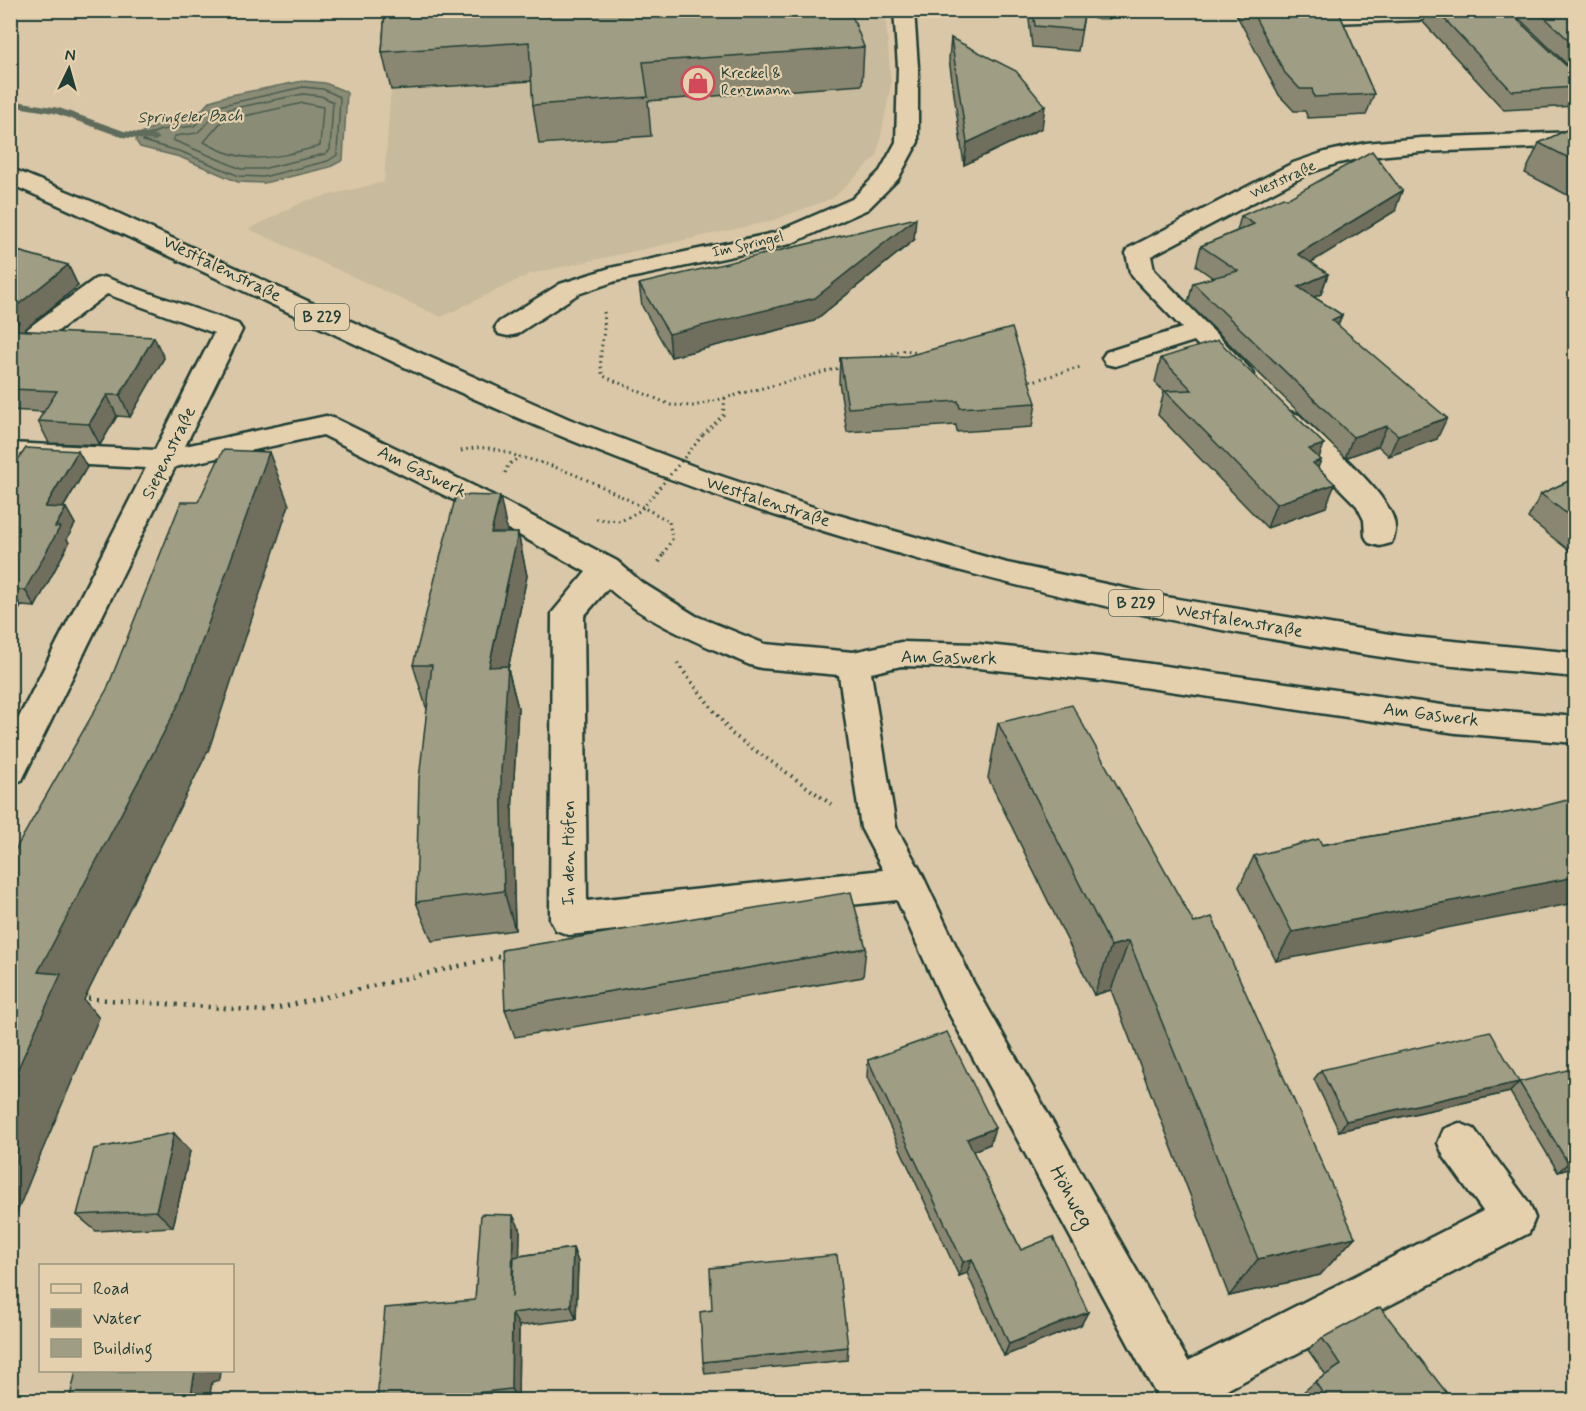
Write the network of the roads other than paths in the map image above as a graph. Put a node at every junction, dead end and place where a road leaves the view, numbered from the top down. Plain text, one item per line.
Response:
1 (904, 10) edge
2 (1495, 11) edge
3 (1305, 18) edge
4 (1575, 139) edge
5 (10, 175) edge
6 (508, 328) dead end
7 (1197, 332) junction
8 (37, 334) edge
9 (1115, 358) road end
10 (10, 452) edge
11 (165, 460) junction
12 (1380, 536) dead end
13 (618, 580) junction
14 (853, 664) junction
15 (1575, 665) edge
16 (1575, 730) edge
17 (10, 770) edge
18 (908, 884) junction
19 (1459, 1143) dead end
20 (1181, 1396) edge

1 - 6 street, Im Springel
2 - 3 street
4 - 7 street, Weststraße
5 - 15 street, Westfalenstraße / B 229
7 - 9 street
7 - 12 street, Weststraße
8 - 11 street, Siepenstraße
10 - 11 street, Am Gaswerk
11 - 13 street, Am Gaswerk
11 - 17 street, Siepenstraße
13 - 14 street, Am Gaswerk
13 - 18 street, In den Höfen
14 - 16 street, Am Gaswerk
14 - 18 street
18 - 20 street, Höhweg
19 - 20 street

